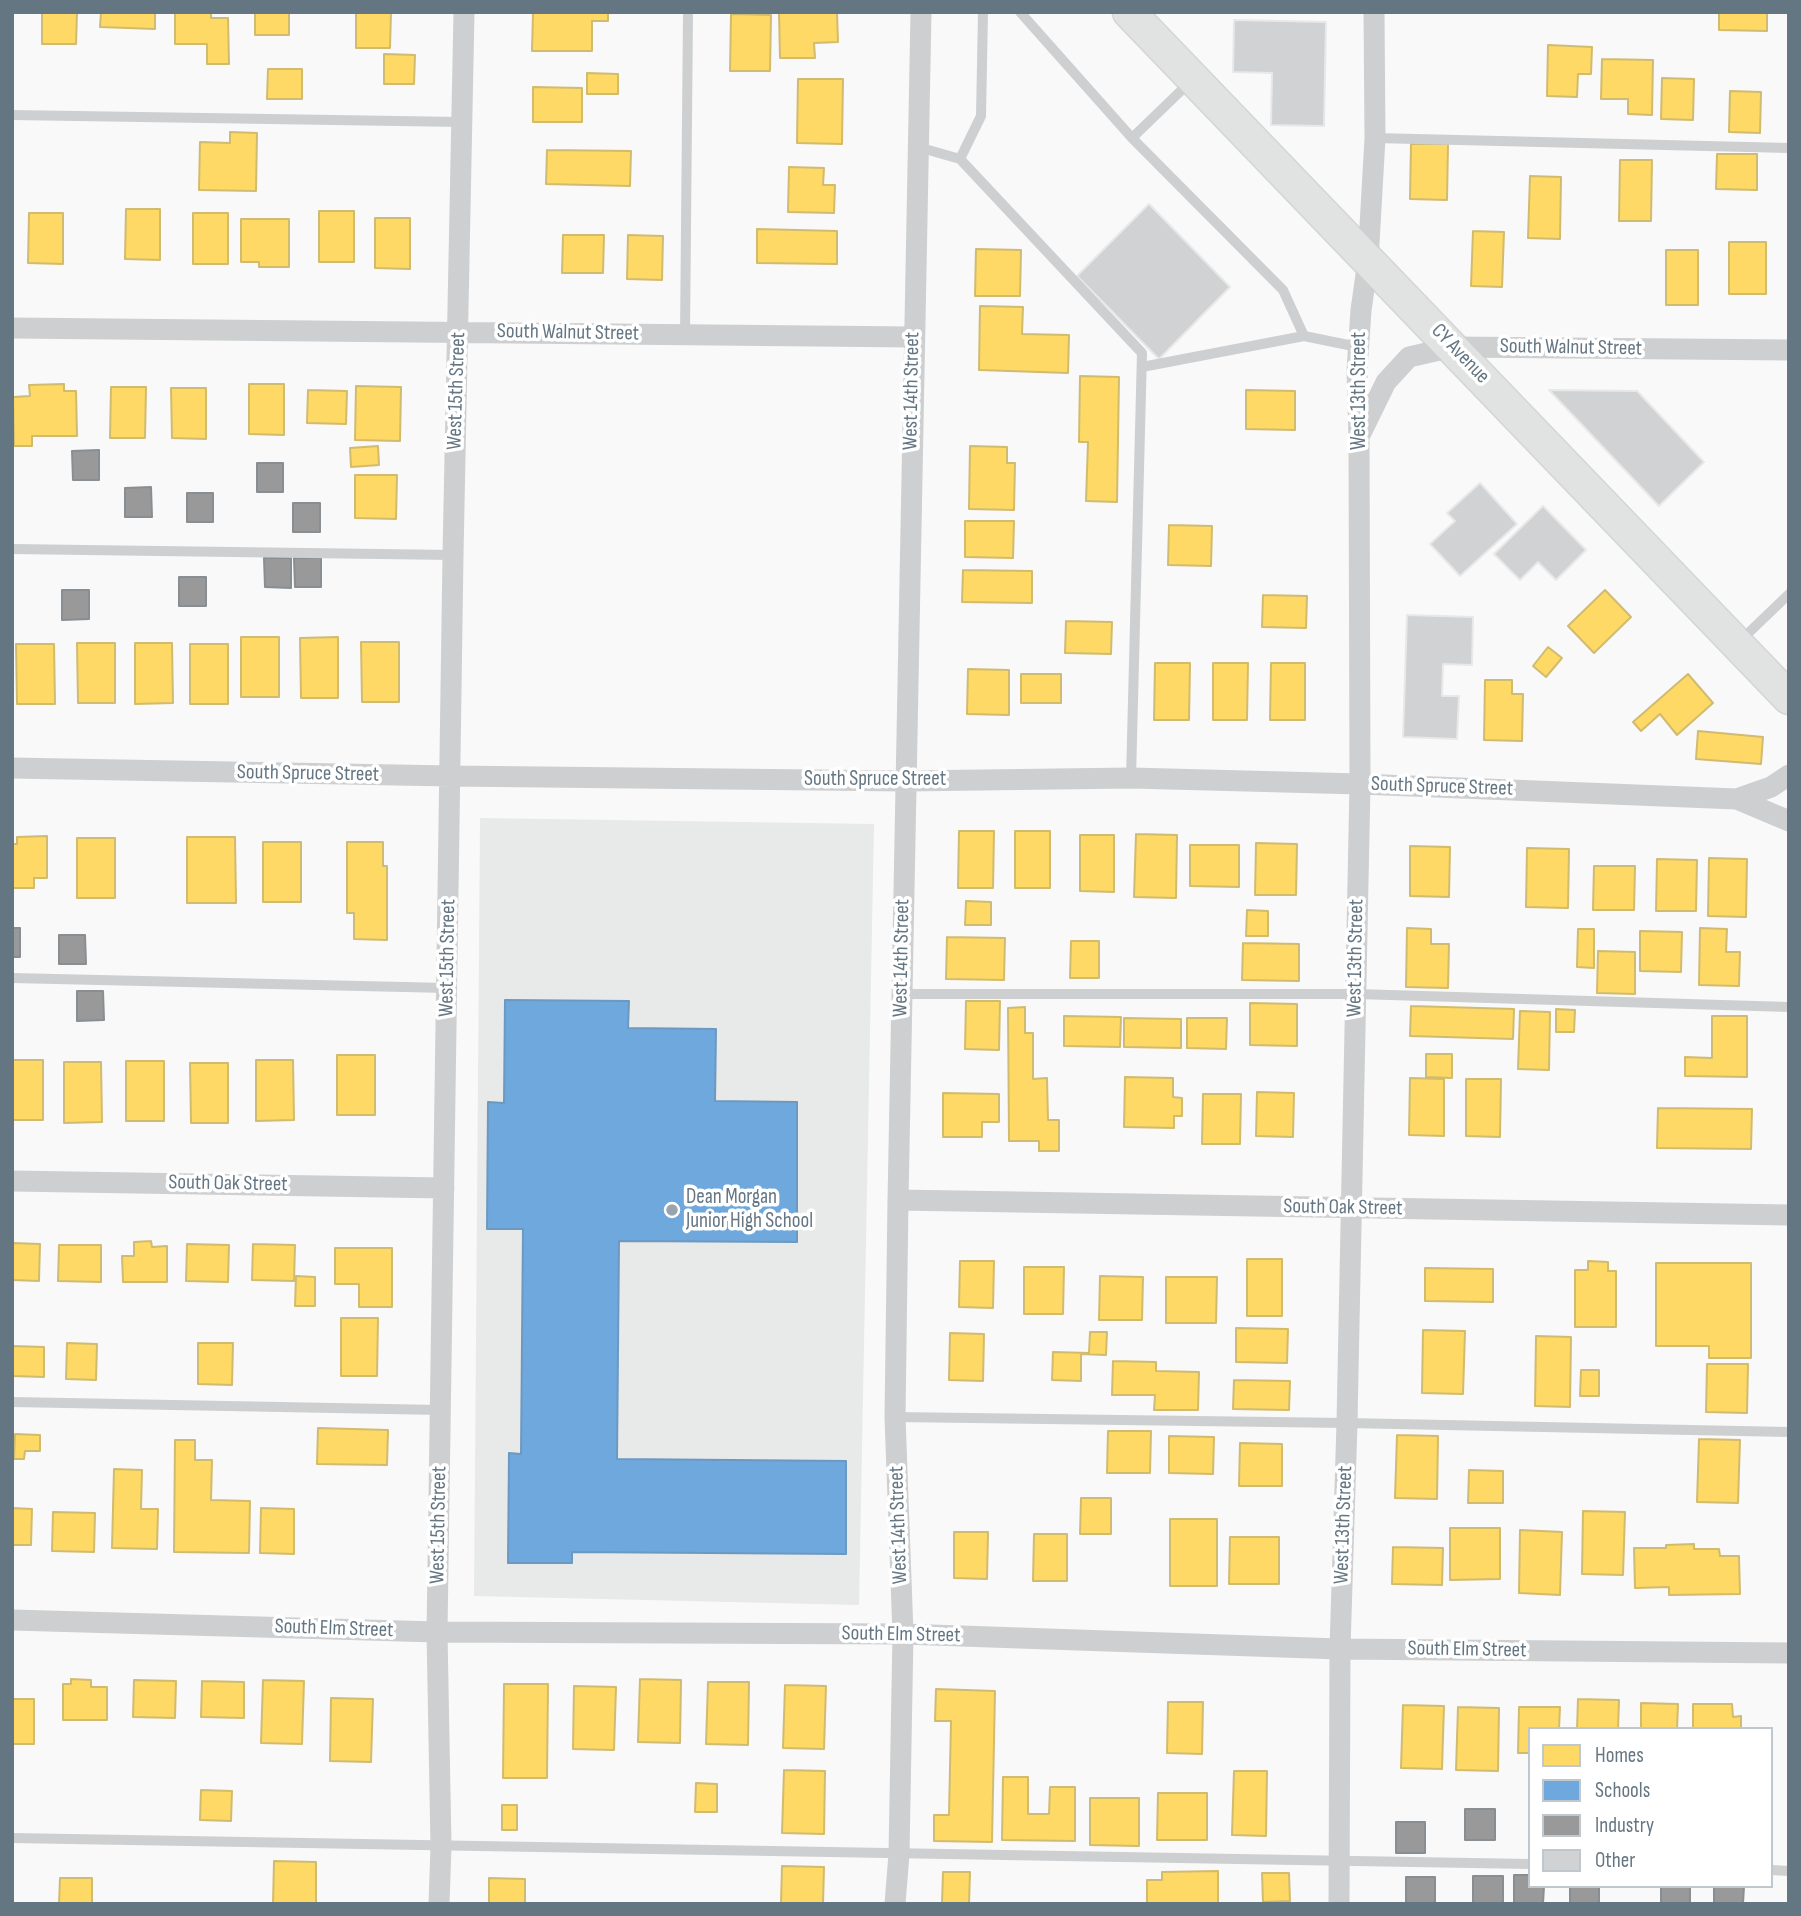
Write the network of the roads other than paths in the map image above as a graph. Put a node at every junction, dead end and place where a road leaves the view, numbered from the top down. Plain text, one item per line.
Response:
1 (464, 12) edge
2 (688, 12) edge
3 (921, 12) edge
4 (984, 12) edge
5 (1020, 12) edge
6 (1129, 12) edge
7 (1374, 12) edge
8 (1193, 79) junction
9 (12, 115) edge
10 (462, 122) junction
11 (1132, 138) junction
12 (1375, 138) junction
13 (918, 147) junction
14 (1789, 148) edge
15 (960, 159) junction
16 (1368, 261) junction
17 (12, 328) edge
18 (459, 331) junction
19 (685, 335) junction
20 (1304, 336) junction
21 (913, 337) junction
22 (1453, 346) junction
23 (1358, 347) junction
24 (1789, 350) edge
25 (1142, 367) junction
26 (1359, 438) junction
27 (12, 549) edge
28 (453, 555) junction
29 (1789, 594) edge
30 (1737, 644) junction
31 (1789, 698) edge
32 (12, 768) edge
33 (1789, 775) edge
34 (451, 776) junction
35 (1130, 778) junction
36 (906, 780) junction
37 (1360, 784) junction
38 (1737, 799) junction
39 (1789, 821) edge
40 (12, 978) edge
41 (447, 988) junction
42 (901, 994) junction
43 (1356, 994) junction
44 (1789, 1007) edge
45 (12, 1181) edge
46 (444, 1188) junction
47 (898, 1200) junction
48 (1350, 1208) junction
49 (1789, 1215) edge
50 (12, 1402) edge
51 (441, 1409) junction
52 (895, 1418) junction
53 (1347, 1423) junction
54 (1789, 1432) edge
55 (12, 1620) edge
56 (437, 1632) junction
57 (903, 1634) junction
58 (1340, 1649) junction
59 (1789, 1653) edge
60 (12, 1838) edge
61 (441, 1846) junction
62 (899, 1854) junction
63 (1341, 1859) junction
64 (1528, 1864) edge
65 (439, 1904) edge
66 (895, 1904) edge
67 (1339, 1904) edge

1 - 10 street, West 15th Street
2 - 19 lane
3 - 13 street, West 14th Street
4 - 15 lane
5 - 11 lane
6 - 8 main road, CY Avenue
7 - 12 street, West 13th Street
8 - 11 lane
8 - 16 main road, CY Avenue
9 - 10 lane
10 - 18 street, West 15th Street
11 - 20 lane
12 - 14 lane
12 - 16 street, West 13th Street
13 - 15 lane
13 - 21 street, West 14th Street
15 - 25 lane
16 - 22 main road, CY Avenue
16 - 23 street, West 13th Street
17 - 18 street, South Walnut Street
18 - 19 street, South Walnut Street
18 - 28 street, West 15th Street
19 - 21 street, South Walnut Street
20 - 23 lane
20 - 25 lane
21 - 36 street, West 14th Street
22 - 24 street, South Walnut Street
22 - 26 street, South Walnut Street
22 - 30 main road, CY Avenue
23 - 26 street, West 13th Street
25 - 35 lane
26 - 37 street, West 13th Street
27 - 28 lane
28 - 34 street, West 15th Street
29 - 30 lane
30 - 31 main road, CY Avenue
32 - 34 street, South Spruce Street
33 - 38 street, South Spruce Street
34 - 36 street, South Spruce Street
34 - 41 street, West 15th Street
35 - 36 street, South Spruce Street
35 - 37 street, South Spruce Street
36 - 42 street, West 14th Street
37 - 38 street, South Spruce Street
37 - 43 street, West 13th Street
38 - 39 street, South Spruce Street
40 - 41 lane
41 - 46 street, West 15th Street
42 - 43 lane
42 - 47 street, West 14th Street
43 - 44 lane
43 - 48 street, West 13th Street
45 - 46 street, South Oak Street
46 - 51 street, West 15th Street
47 - 48 street, South Oak Street
47 - 52 street, West 14th Street
48 - 49 street, South Oak Street
48 - 53 street, West 13th Street
50 - 51 lane
51 - 56 street, West 15th Street
52 - 53 lane
52 - 57 street, West 14th Street
53 - 54 lane
53 - 58 street, West 13th Street
55 - 56 street, South Elm Street
56 - 57 street, South Elm Street
56 - 61 street, West 15th Street
57 - 58 street, South Elm Street
57 - 62 street, West 14th Street
58 - 59 street, South Elm Street
58 - 63 street, West 13th Street
60 - 61 lane
61 - 62 lane
61 - 65 street, West 15th Street
62 - 63 lane
62 - 66 street, West 14th Street
63 - 64 lane
63 - 67 street, West 13th Street

